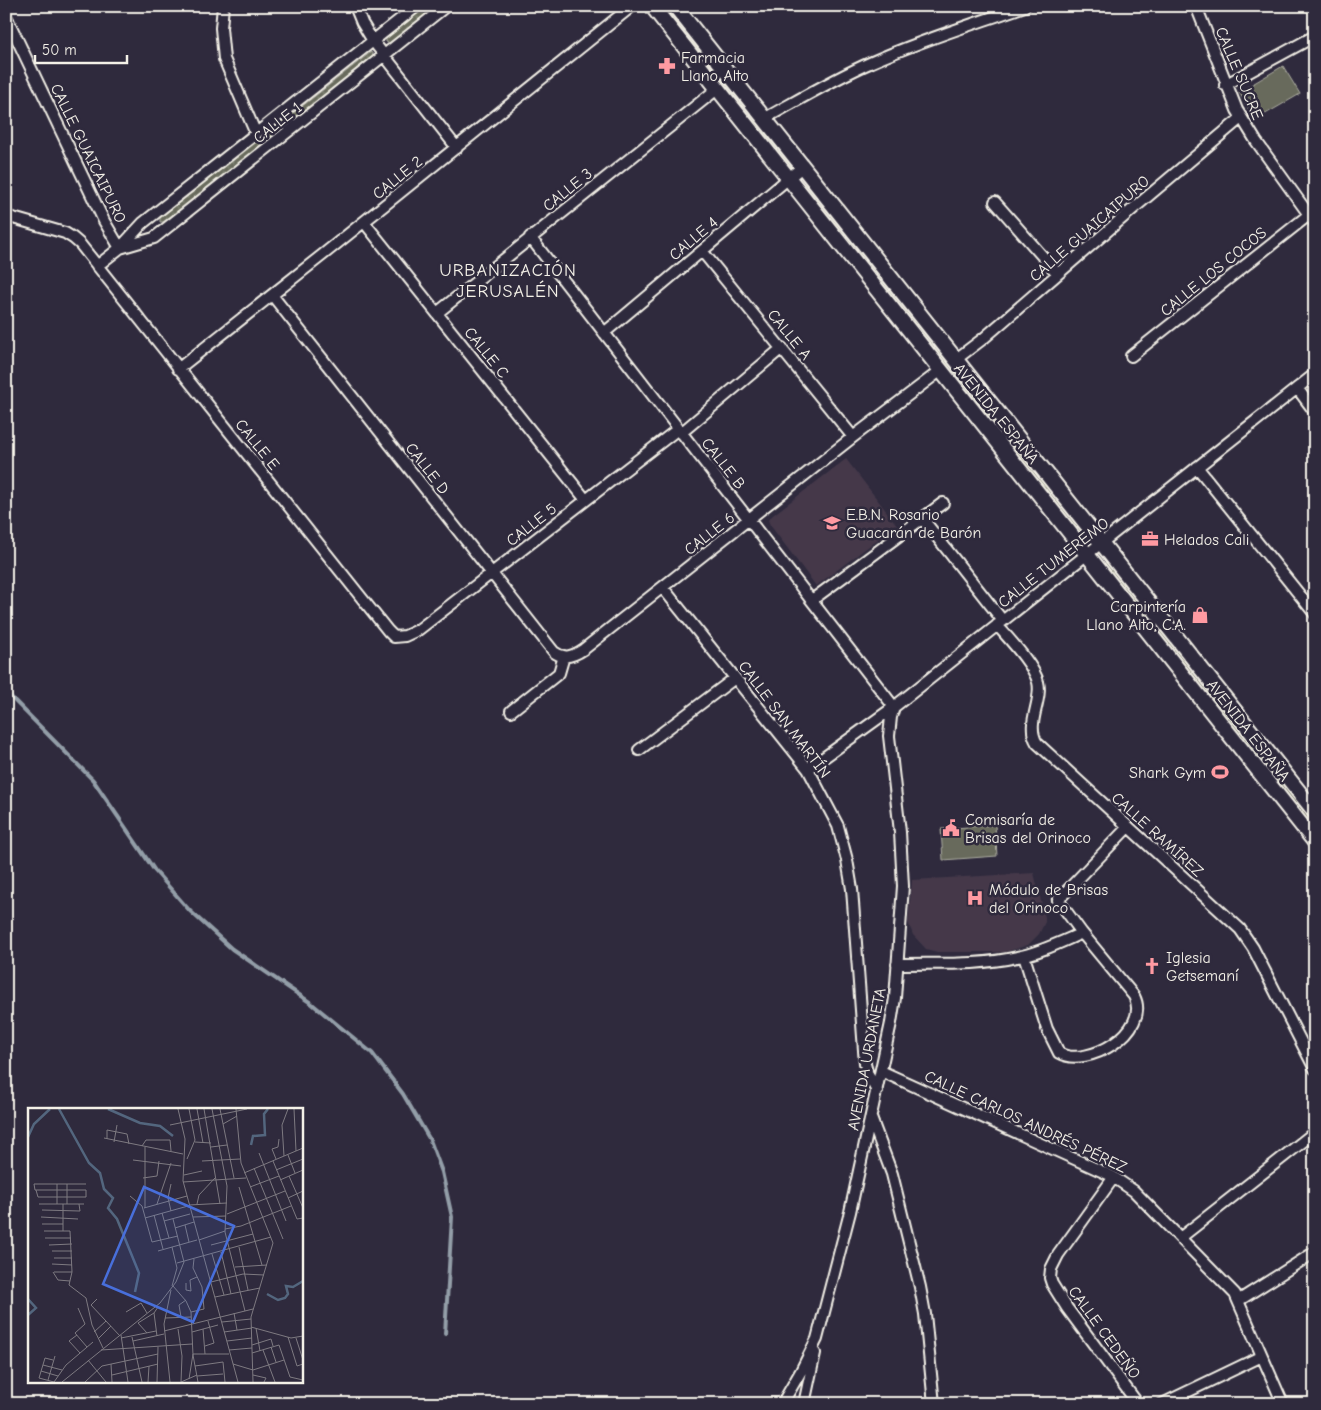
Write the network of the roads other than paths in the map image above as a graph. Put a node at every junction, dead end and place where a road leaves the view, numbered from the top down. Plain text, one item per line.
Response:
1 (223, 6) edge
2 (355, 6) edge
3 (417, 6) edge
4 (446, 6) edge
5 (632, 6) edge
6 (652, 6) edge
7 (675, 6) edge
8 (1026, 6) edge
9 (1196, 6) edge
10 (6, 16) edge
11 (1315, 36) edge
12 (373, 41) junction
13 (384, 56) junction
14 (1225, 85) junction
15 (717, 89) junction
16 (1241, 118) junction
17 (764, 119) junction
18 (256, 134) junction
19 (457, 148) junction
20 (802, 167) junction
21 (788, 178) junction
22 (995, 202) dead end
23 (6, 216) edge
24 (1313, 216) edge
25 (364, 222) junction
26 (530, 238) junction
27 (120, 248) junction
28 (702, 251) junction
29 (97, 266) junction
30 (1058, 274) junction
31 (272, 295) junction
32 (436, 313) junction
33 (604, 333) junction
34 (782, 348) junction
35 (1130, 356) dead end
36 (956, 360) junction
37 (178, 369) junction
38 (940, 370) junction
39 (1315, 374) edge
40 (1297, 388) junction
41 (1315, 412) edge
42 (680, 431) junction
43 (853, 437) junction
44 (1197, 467) junction
45 (586, 500) junction
46 (943, 503) dead end
47 (922, 518) junction
48 (749, 520) junction
49 (1101, 543) junction
50 (1086, 554) junction
51 (492, 573) junction
52 (663, 588) junction
53 (812, 600) junction
54 (1315, 614) edge
55 (1000, 623) junction
56 (399, 637) joint
57 (564, 656) junction
58 (735, 678) junction
59 (894, 707) junction
60 (511, 711) dead end
61 (639, 750) dead end
62 (808, 769) junction
63 (1315, 812) edge
64 (1128, 827) junction
65 (1315, 842) edge
66 (1082, 933) junction
67 (1024, 956) junction
68 (898, 964) junction
69 (1315, 1069) edge
70 (881, 1071) junction
71 (877, 1091) junction
72 (871, 1118) junction
73 (1315, 1132) edge
74 (1114, 1177) junction
75 (1180, 1238) junction
76 (1315, 1252) edge
77 (1238, 1300) junction
78 (817, 1339) junction
79 (1262, 1356) junction
80 (782, 1404) edge
81 (804, 1404) edge
82 (934, 1404) edge
83 (1138, 1404) edge
84 (1162, 1404) edge
85 (1283, 1404) edge

1 - 18 street
2 - 12 street
3 - 12 street, CALLE 1
4 - 13 street, CALLE 1
5 - 19 street, CALLE 2
6 - 15 main road, AVENIDA ESPAÑA
7 - 17 main road, AVENIDA ESPAÑA
8 - 17 street
9 - 14 street, CALLE SUCRE
10 - 27 street, CALLE GUAICAIPURO
11 - 14 street
12 - 13 street
12 - 18 street, CALLE 1
13 - 19 street
13 - 27 street, CALLE 1
14 - 16 street, CALLE SUCRE
15 - 21 main road, AVENIDA ESPAÑA
15 - 26 street, CALLE 3
16 - 24 street, CALLE SUCRE
16 - 30 street, CALLE GUAICAIPURO
17 - 20 main road, AVENIDA ESPAÑA
18 - 27 street, CALLE 1
19 - 25 street, CALLE 2
20 - 21 street, CALLE 4
20 - 36 main road, AVENIDA ESPAÑA
21 - 28 street, CALLE 4
21 - 38 main road, AVENIDA ESPAÑA
22 - 30 street
23 - 29 street, CALLE E
24 - 35 street, CALLE LOS COCOS
25 - 31 street, CALLE 2
25 - 32 street, CALLE C
26 - 32 street, CALLE 3
26 - 33 street, CALLE B
27 - 29 street, CALLE 1
28 - 33 street, CALLE 4
28 - 34 street, CALLE A
29 - 37 street, CALLE E
30 - 36 street, CALLE GUAICAIPURO
31 - 37 street, CALLE 2
31 - 51 street, CALLE D
32 - 45 street, CALLE C
33 - 42 street, CALLE B
34 - 42 street, CALLE 5
34 - 43 street, CALLE A
36 - 49 main road, AVENIDA ESPAÑA
37 - 56 street, CALLE E
38 - 43 street, CALLE 6
38 - 50 main road, AVENIDA ESPAÑA
39 - 40 street, CALLE TUMEREMO
40 - 41 street
40 - 44 street, CALLE TUMEREMO
42 - 45 street, CALLE 5
42 - 48 street, CALLE B
43 - 48 street, CALLE 6
44 - 49 street, CALLE TUMEREMO
44 - 54 street
45 - 51 street, CALLE 5
46 - 47 street
47 - 53 street
47 - 55 street
48 - 52 street, CALLE 6
48 - 53 street, CALLE B
49 - 50 street, CALLE TUMEREMO
49 - 63 main road, AVENIDA ESPAÑA
50 - 55 street, CALLE TUMEREMO
50 - 65 main road, AVENIDA ESPAÑA
51 - 56 street, CALLE 5
51 - 57 street, CALLE D
52 - 57 street, CALLE 6
52 - 58 street, CALLE SAN MARTÍN
53 - 59 street, CALLE B
55 - 59 street, CALLE TUMEREMO
55 - 64 street, CALLE RAMÍREZ
57 - 60 street
58 - 61 street
58 - 62 street, CALLE SAN MARTÍN
59 - 62 street, CALLE TUMEREMO
59 - 68 street, AVENIDA URDANETA
62 - 71 street, CALLE SAN MARTÍN
64 - 66 street
64 - 69 street, CALLE RAMÍREZ
66 - 67 street
66 - 67 street
67 - 68 street
68 - 70 street, AVENIDA URDANETA
70 - 71 street, AVENIDA URDANETA
70 - 74 street, CALLE CARLOS ANDRÉS PÉREZ
71 - 72 street, AVENIDA URDANETA
72 - 78 street, AVENIDA URDANETA
72 - 82 street
73 - 75 street
74 - 75 street, CALLE CARLOS ANDRÉS PÉREZ
74 - 83 street, CALLE CEDEÑO
75 - 77 street, CALLE CARLOS ANDRÉS PÉREZ
76 - 77 street
77 - 79 street, CALLE CARLOS ANDRÉS PÉREZ
78 - 80 street, AVENIDA URDANETA
78 - 81 street
79 - 84 street
79 - 85 street, CALLE CARLOS ANDRÉS PÉREZ

